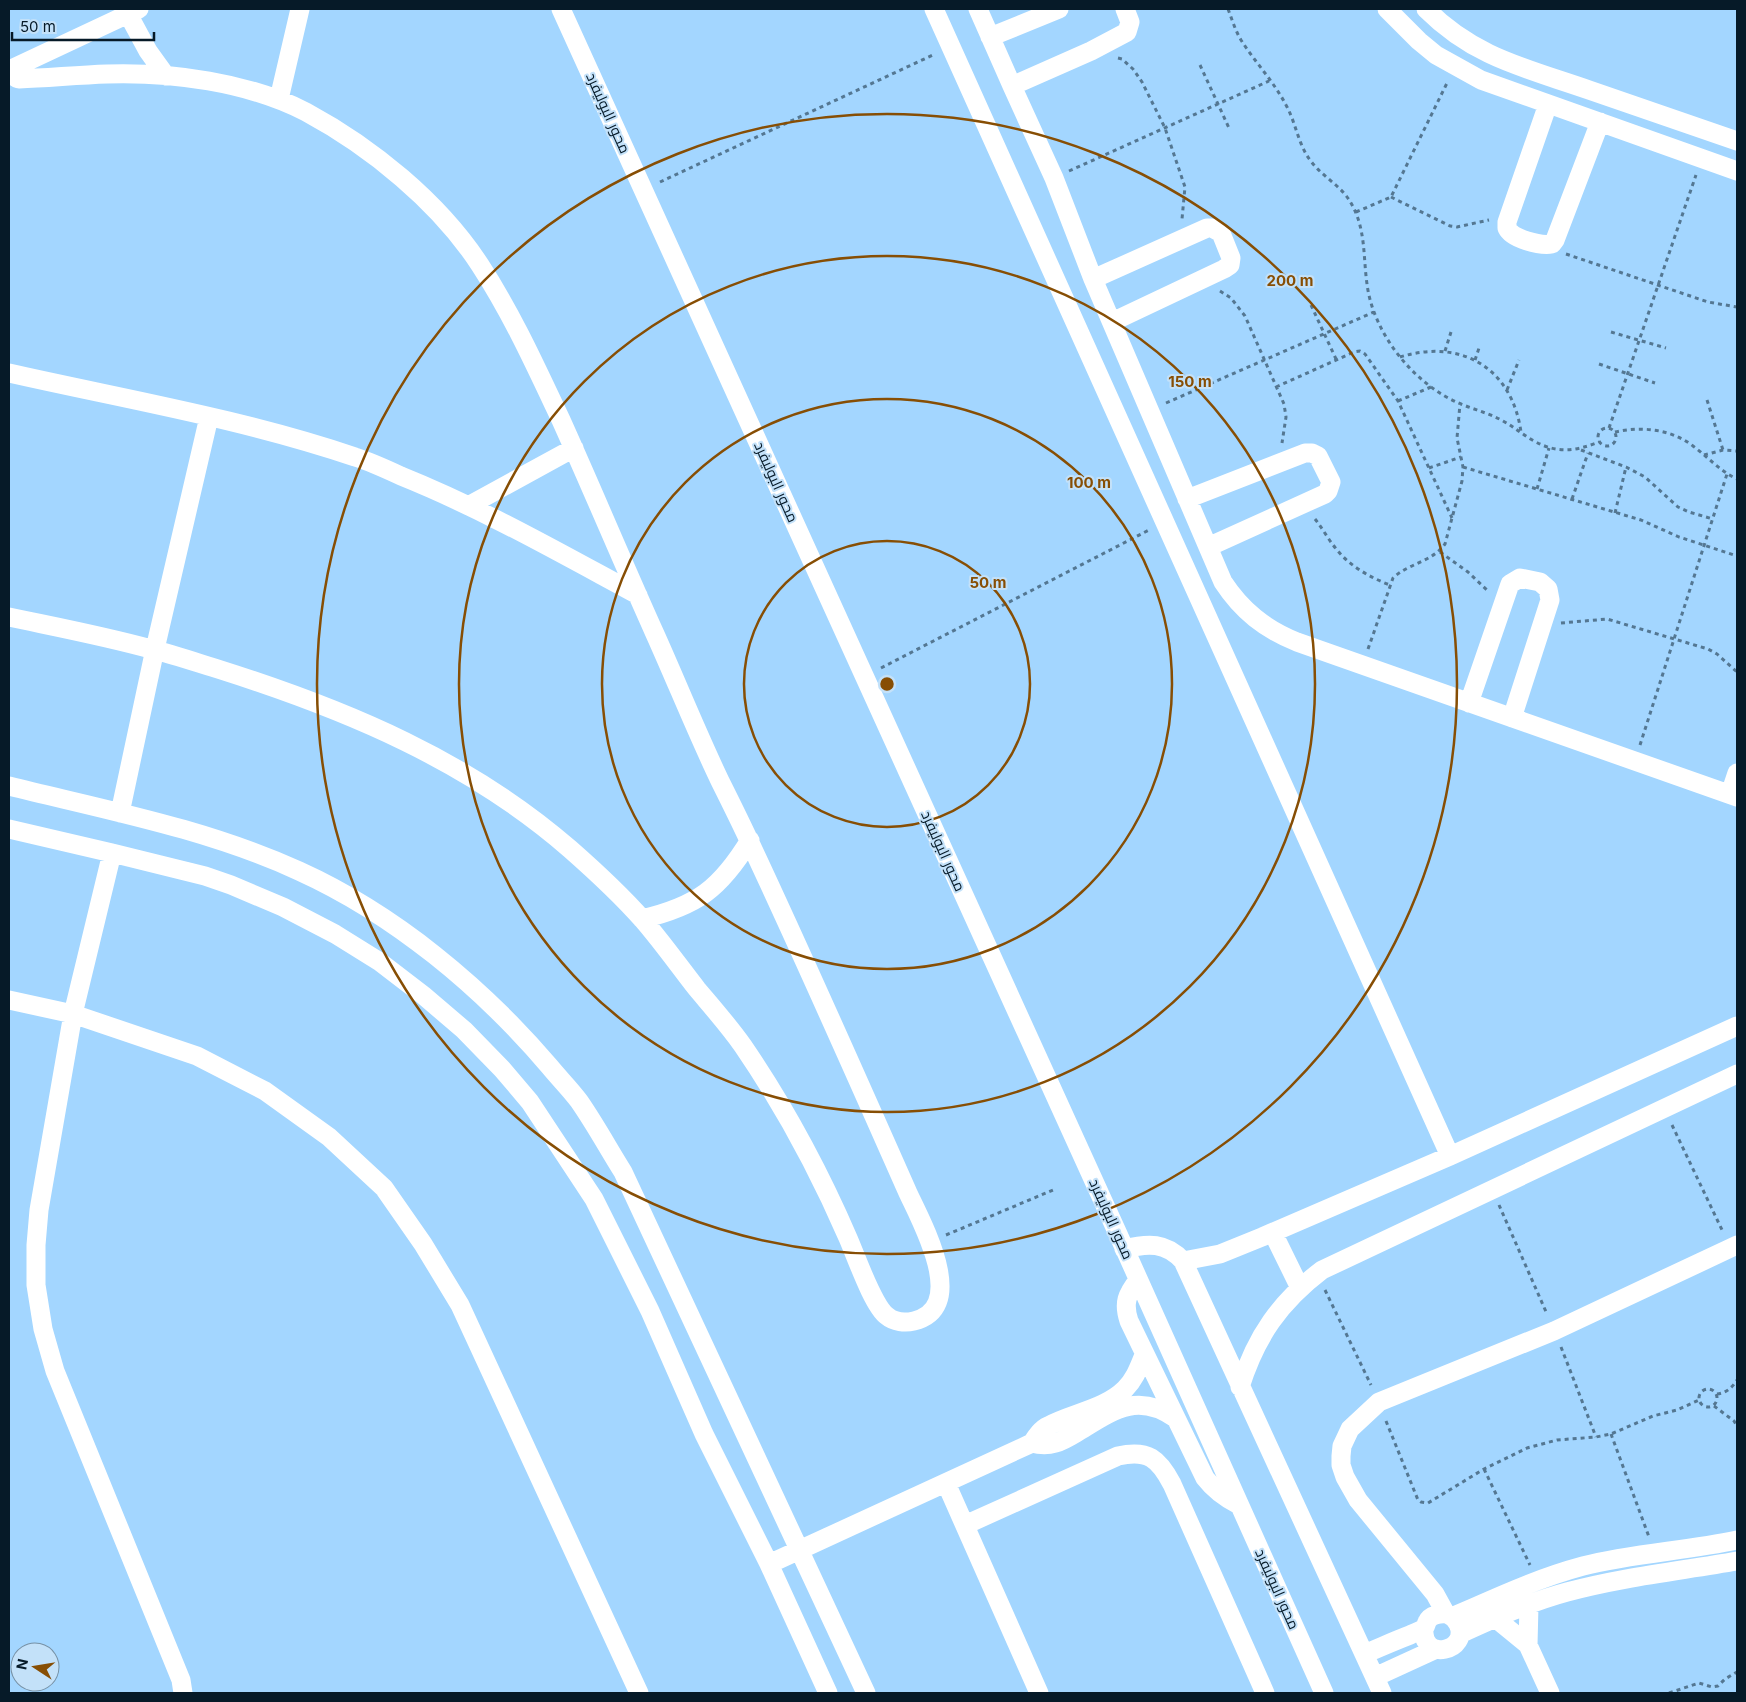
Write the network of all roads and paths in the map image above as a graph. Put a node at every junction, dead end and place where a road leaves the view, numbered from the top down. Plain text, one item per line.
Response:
1 (300, 9) edge
2 (561, 9) edge
3 (934, 9) edge
4 (978, 9) edge
5 (1059, 9) edge
6 (1125, 9) edge
7 (1228, 9) edge
8 (1388, 9) edge
9 (1426, 9) edge
10 (133, 12) edge
11 (990, 37) junction
12 (951, 46) junction
13 (1091, 51) junction
14 (1200, 65) dead end
15 (1456, 67) junction
16 (10, 70) edge
17 (166, 76) junction
18 (1269, 81) junction
19 (1012, 86) junction
20 (279, 99) junction
21 (1218, 104) junction
22 (1548, 104) junction
23 (1600, 122) junction
24 (1165, 128) junction
25 (1229, 128) dead end
26 (1737, 141) edge
27 (1702, 159) junction
28 (1737, 171) edge
29 (1054, 178) junction
30 (643, 190) junction
31 (1391, 198) junction
32 (1356, 212) junction
33 (1509, 215) junction
34 (1181, 240) junction
35 (1552, 244) junction
36 (1094, 279) junction
37 (1202, 280) junction
38 (1659, 284) junction
39 (1311, 305) dead end
40 (1737, 307) edge
41 (1374, 312) junction
42 (1112, 322) junction
43 (1451, 332) dead end
44 (1611, 332) dead end
45 (1324, 334) junction
46 (1639, 340) junction
47 (1480, 344) dead end
48 (1666, 348) dead end
49 (1445, 351) junction
50 (1400, 357) junction
51 (1264, 360) junction
52 (1336, 360) junction
53 (1474, 360) junction
54 (1519, 360) dead end
55 (1599, 364) dead end
56 (9, 373) edge
57 (1628, 374) junction
58 (1654, 383) dead end
59 (1276, 387) junction
60 (1432, 387) junction
61 (1507, 390) junction
62 (1706, 400) dead end
63 (1398, 401) junction
64 (1460, 404) junction
65 (1149, 410) junction
66 (209, 417) junction
67 (1610, 428) junction
68 (1521, 432) junction
69 (1615, 432) junction
70 (1599, 442) junction
71 (574, 448) junction
72 (1549, 448) junction
73 (1580, 449) junction
74 (1723, 450) junction
75 (1737, 451) edge
76 (1588, 453) junction
77 (1703, 455) junction
78 (1461, 457) junction
79 (1280, 463) junction
80 (1429, 468) junction
81 (1463, 468) junction
82 (1626, 468) junction
83 (1728, 474) junction
84 (1737, 479) edge
85 (1537, 489) junction
86 (1187, 499) junction
87 (1572, 500) junction
88 (1304, 504) junction
89 (468, 506) junction
90 (1615, 513) junction
91 (1452, 518) junction
92 (1713, 519) junction
93 (1165, 521) junction
94 (1705, 545) junction
95 (1208, 547) junction
96 (1439, 552) junction
97 (1737, 556) edge
98 (1390, 585) junction
99 (638, 595) junction
100 (1502, 604) junction
101 (9, 616) edge
102 (1542, 626) junction
103 (1675, 639) junction
104 (155, 649) junction
105 (1363, 666) junction
106 (1737, 672) edge
107 (864, 676) junction
108 (1469, 703) junction
109 (1512, 718) junction
110 (1635, 761) junction
111 (1737, 773) edge
112 (9, 786) edge
113 (1734, 796) edge
114 (120, 813) junction
115 (9, 829) edge
116 (750, 840) junction
117 (112, 853) junction
118 (642, 920) junction
119 (9, 1000) edge
120 (73, 1014) junction
121 (1737, 1026) edge
122 (1737, 1074) edge
123 (1665, 1108) junction
124 (1450, 1156) junction
125 (1053, 1190) dead end
126 (1492, 1191) junction
127 (1273, 1233) junction
128 (929, 1242) junction
129 (1734, 1247) edge
130 (1124, 1249) junction
131 (1183, 1261) junction
132 (1317, 1274) junction
133 (1138, 1280) junction
134 (1300, 1288) junction
135 (1554, 1331) junction
136 (1144, 1355) junction
137 (1737, 1380) edge
138 (1240, 1387) junction
139 (1717, 1394) junction
140 (1698, 1400) junction
141 (1378, 1402) junction
142 (1714, 1406) junction
143 (1175, 1418) junction
144 (1076, 1424) junction
145 (1737, 1426) edge
146 (1612, 1434) junction
147 (1596, 1437) junction
148 (1484, 1468) junction
149 (946, 1483) junction
150 (1239, 1505) junction
151 (965, 1525) junction
152 (1737, 1540) edge
153 (800, 1550) junction
154 (1654, 1552) junction
155 (1737, 1561) edge
156 (769, 1564) junction
157 (1584, 1566) junction
158 (1538, 1580) junction
159 (1589, 1587) junction
160 (1529, 1605) junction
161 (1495, 1618) junction
162 (1438, 1619) junction
163 (1460, 1634) junction
164 (1528, 1645) junction
165 (1436, 1649) junction
166 (1364, 1654) junction
167 (1737, 1672) edge
168 (1378, 1685) edge
169 (635, 1690) edge
170 (183, 1693) edge
171 (828, 1693) edge
172 (866, 1693) edge
173 (1040, 1693) edge
174 (1265, 1693) edge
175 (1324, 1693) edge
176 (1550, 1693) edge
177 (1669, 1693) edge

1 - 20 street
2 - 30 street, محور البوليفرد
3 - 12 street
4 - 11 street
5 - 11 street
6 - 13 street
7 - 18 path
8 - 15 street
9 - 26 street
10 - 16 street
10 - 17 street
11 - 19 street
12 - 30 path
12 - 93 street
13 - 19 street
13 - 24 path
14 - 21 path
15 - 22 street
15 - 31 path
16 - 17 street
17 - 20 street
18 - 21 path
18 - 32 path
19 - 29 street
20 - 71 street
21 - 24 path
21 - 25 path
22 - 23 street
22 - 33 street
23 - 27 street
23 - 35 street
24 - 29 path
24 - 34 path
27 - 28 street
27 - 38 path
29 - 36 street
30 - 107 street, محور البوليفرد
31 - 32 path
31 - 33 path
32 - 41 path
33 - 35 street
34 - 36 street
34 - 37 street
35 - 38 path
36 - 42 street
37 - 42 street
37 - 51 path
38 - 40 path
38 - 46 path
39 - 45 path
41 - 45 path
41 - 50 path
42 - 65 street
43 - 49 path
44 - 46 path
45 - 51 path
45 - 52 path
46 - 48 path
46 - 57 path
47 - 53 path
49 - 50 path
49 - 53 path
50 - 60 path
51 - 59 path
51 - 65 path
52 - 59 path
52 - 63 path
53 - 61 path
54 - 61 path
55 - 57 path
56 - 66 street
57 - 58 path
57 - 67 path
59 - 79 path
60 - 63 path
60 - 64 path
61 - 68 path
62 - 74 path
63 - 80 path
64 - 68 path
64 - 78 path
65 - 86 street
66 - 89 street
66 - 104 street
67 - 69 path
67 - 70 path
68 - 72 path
69 - 70 path
69 - 77 path
70 - 73 path
71 - 89 street
71 - 99 street
72 - 73 path
72 - 85 path
73 - 76 path
74 - 75 path
74 - 77 path
76 - 82 path
76 - 87 path
77 - 83 path
78 - 80 path
78 - 81 path
79 - 86 street
79 - 88 street
80 - 91 path
81 - 85 path
81 - 91 path
82 - 90 path
82 - 92 path
83 - 84 path
83 - 92 path
85 - 87 path
86 - 95 street
87 - 90 path
88 - 95 street
88 - 98 path
89 - 99 street
90 - 94 path
91 - 96 path
92 - 94 path
93 - 107 path
93 - 124 street
94 - 97 path
94 - 103 path
95 - 105 street
96 - 98 path
96 - 100 path
98 - 105 path
99 - 116 street
100 - 102 street
100 - 108 street
101 - 104 street
102 - 103 path
102 - 109 street
103 - 106 path
103 - 110 path
104 - 114 street
104 - 118 street
105 - 108 street
107 - 130 street, محور البوليفرد
108 - 109 street
109 - 110 street
110 - 113 street
111 - 113 street
112 - 114 street
114 - 153 street
115 - 117 street
116 - 118 street
116 - 128 street
117 - 120 street
117 - 156 street
118 - 128 street
119 - 120 street
120 - 169 street
120 - 170 street
121 - 124 street
122 - 123 street
123 - 126 street
123 - 129 path
124 - 127 street
125 - 128 path
126 - 132 street
126 - 135 path
127 - 131 street
127 - 134 street
129 - 135 street
130 - 131 street
130 - 133 street, محور البوليفرد
131 - 138 street
132 - 134 street
132 - 141 path
133 - 136 street
133 - 150 street, محور البوليفرد
134 - 138 street
135 - 141 street
135 - 147 path
136 - 143 street
136 - 144 street
137 - 139 path
138 - 166 street
139 - 140 path
139 - 142 path
140 - 142 path
140 - 146 path
141 - 148 path
141 - 162 street
142 - 145 path
143 - 144 street
143 - 150 street
144 - 149 street
146 - 147 path
146 - 154 path
147 - 148 path
148 - 158 path
149 - 151 street
149 - 153 street
150 - 175 street, محور البوليفرد
151 - 173 street
151 - 174 street
152 - 154 street
153 - 156 street
153 - 172 street
154 - 157 street
155 - 159 street
156 - 171 street
157 - 158 street
157 - 159 street
158 - 162 street
159 - 160 street
160 - 161 street
160 - 164 street
161 - 163 street
161 - 164 street
162 - 163 street
162 - 165 street
162 - 166 street
163 - 165 street
164 - 176 street
165 - 168 street
166 - 168 street
167 - 177 path

